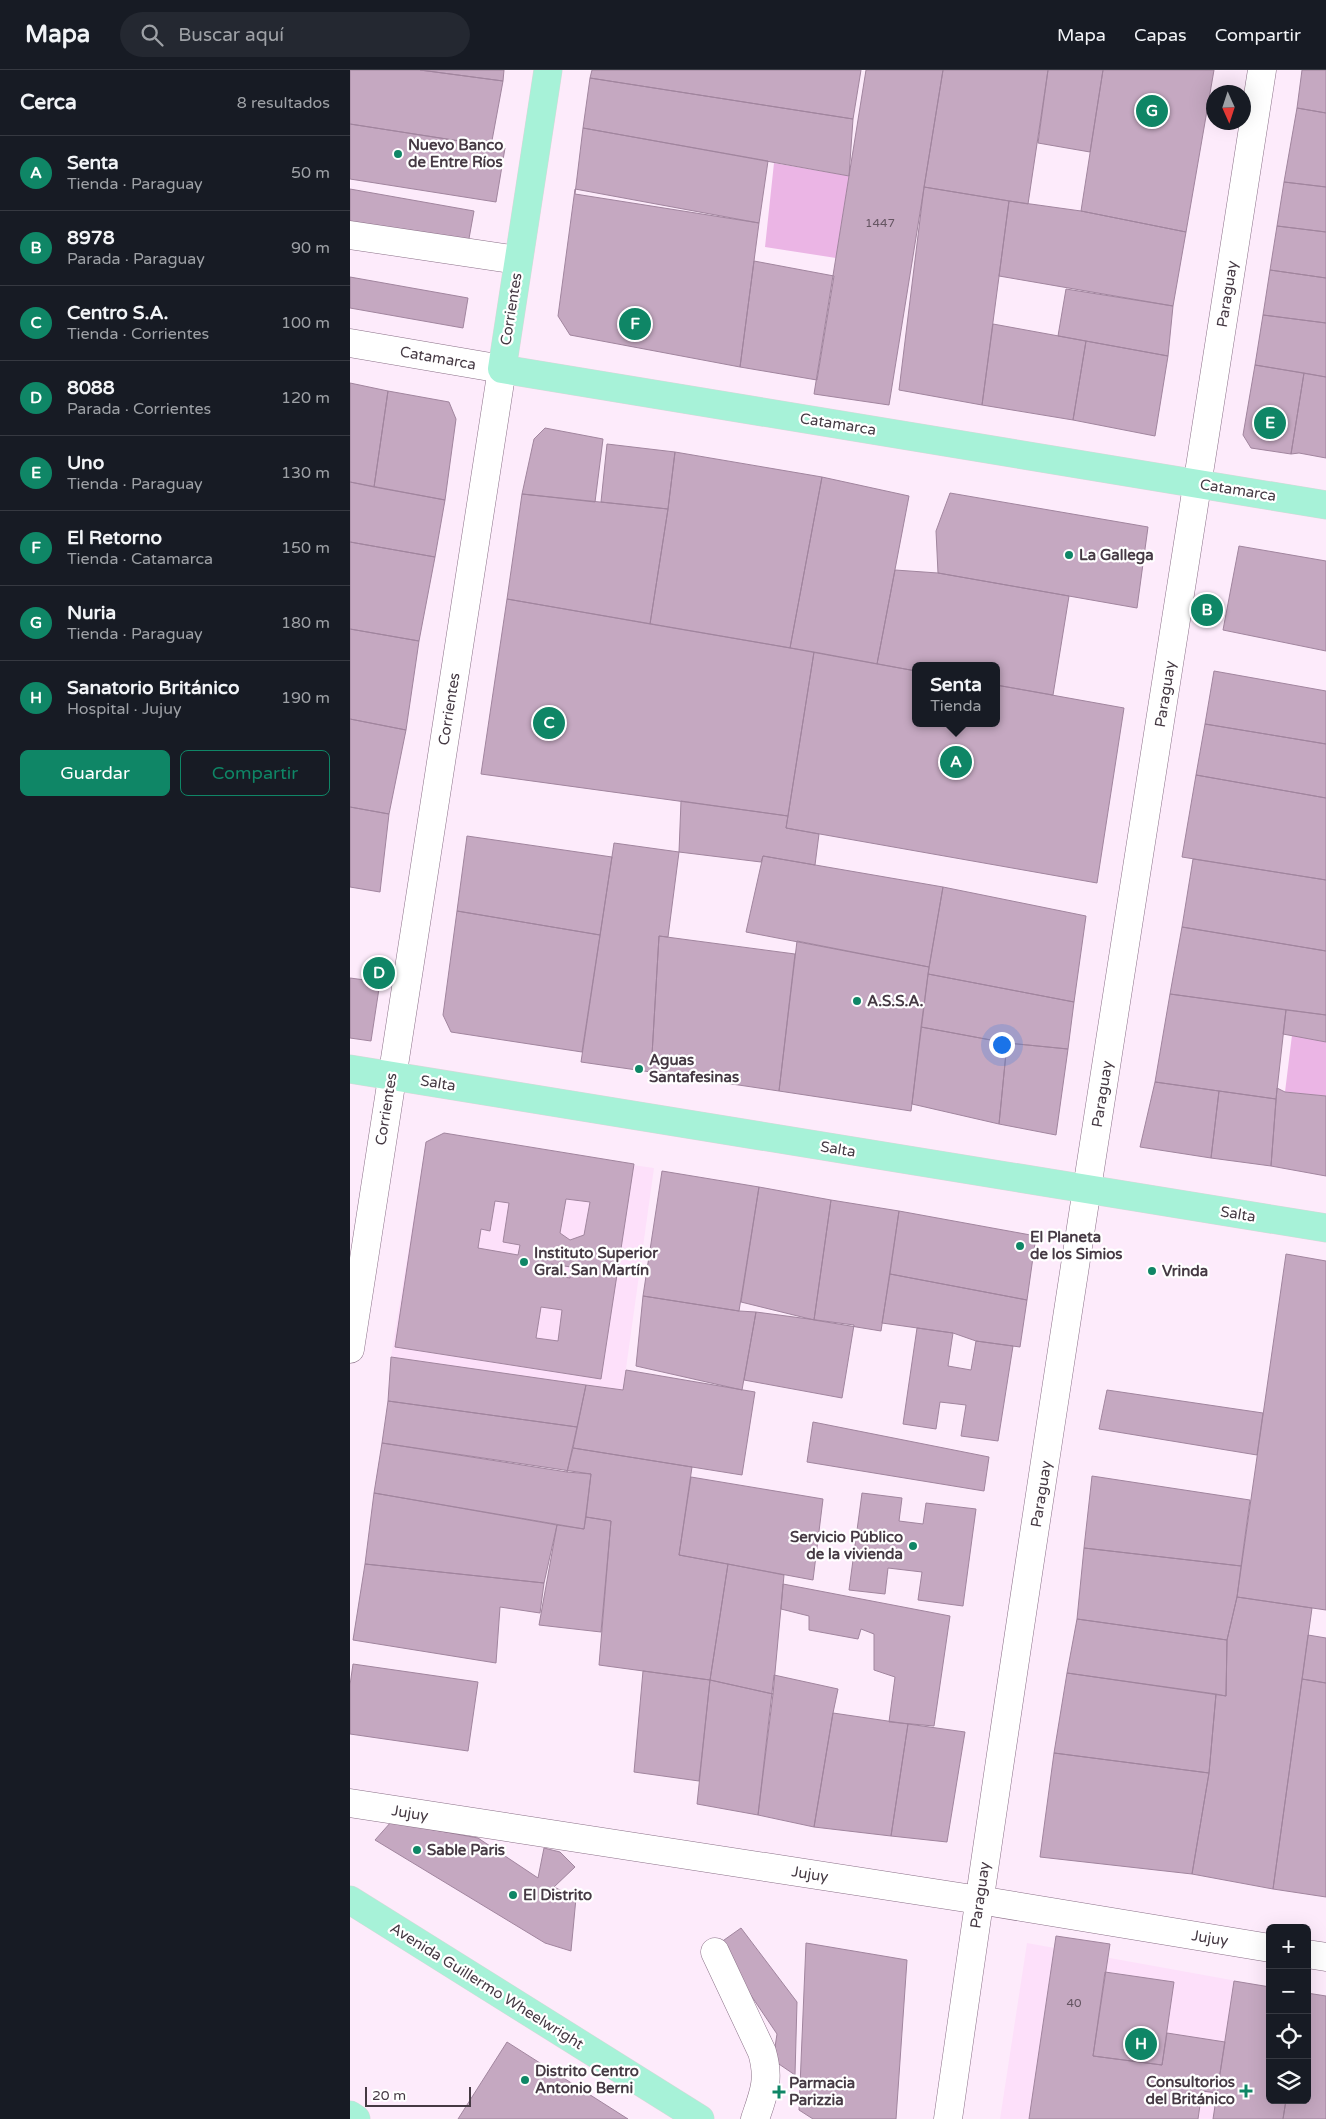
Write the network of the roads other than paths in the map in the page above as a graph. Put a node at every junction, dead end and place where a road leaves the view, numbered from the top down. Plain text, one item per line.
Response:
1 (548, 70) edge
2 (1262, 70) edge
3 (350, 235) edge
4 (518, 260) junction
5 (350, 342) edge
6 (502, 369) junction
7 (1198, 484) junction
8 (1326, 505) edge
9 (350, 1069) edge
10 (391, 1076) junction
11 (1087, 1189) junction
12 (1326, 1228) edge
13 (350, 1349) edge
14 (350, 1803) edge
15 (350, 1900) edge
16 (979, 1900) junction
17 (1266, 1947) edge
18 (715, 1952) dead end
19 (1311, 1955) edge
20 (1326, 1957) edge
21 (350, 2115) edge
22 (356, 2119) edge
23 (700, 2119) edge
24 (755, 2119) edge
25 (948, 2119) edge

1 - 4 main road, Corrientes
2 - 7 street, Paraguay
3 - 4 street
4 - 6 main road, Corrientes
5 - 6 street, Catamarca
6 - 7 main road, Catamarca
6 - 10 street, Corrientes
7 - 8 main road, Catamarca
7 - 11 street, Paraguay
9 - 10 main road, Salta
10 - 11 main road, Salta
10 - 13 street, Corrientes
11 - 12 main road, Salta
11 - 16 street, Paraguay
14 - 16 street, Jujuy
15 - 23 main road, Avenida Guillermo Wheelwright
16 - 17 street, Jujuy
16 - 25 street, Paraguay
18 - 24 street
19 - 20 street
21 - 22 main road

